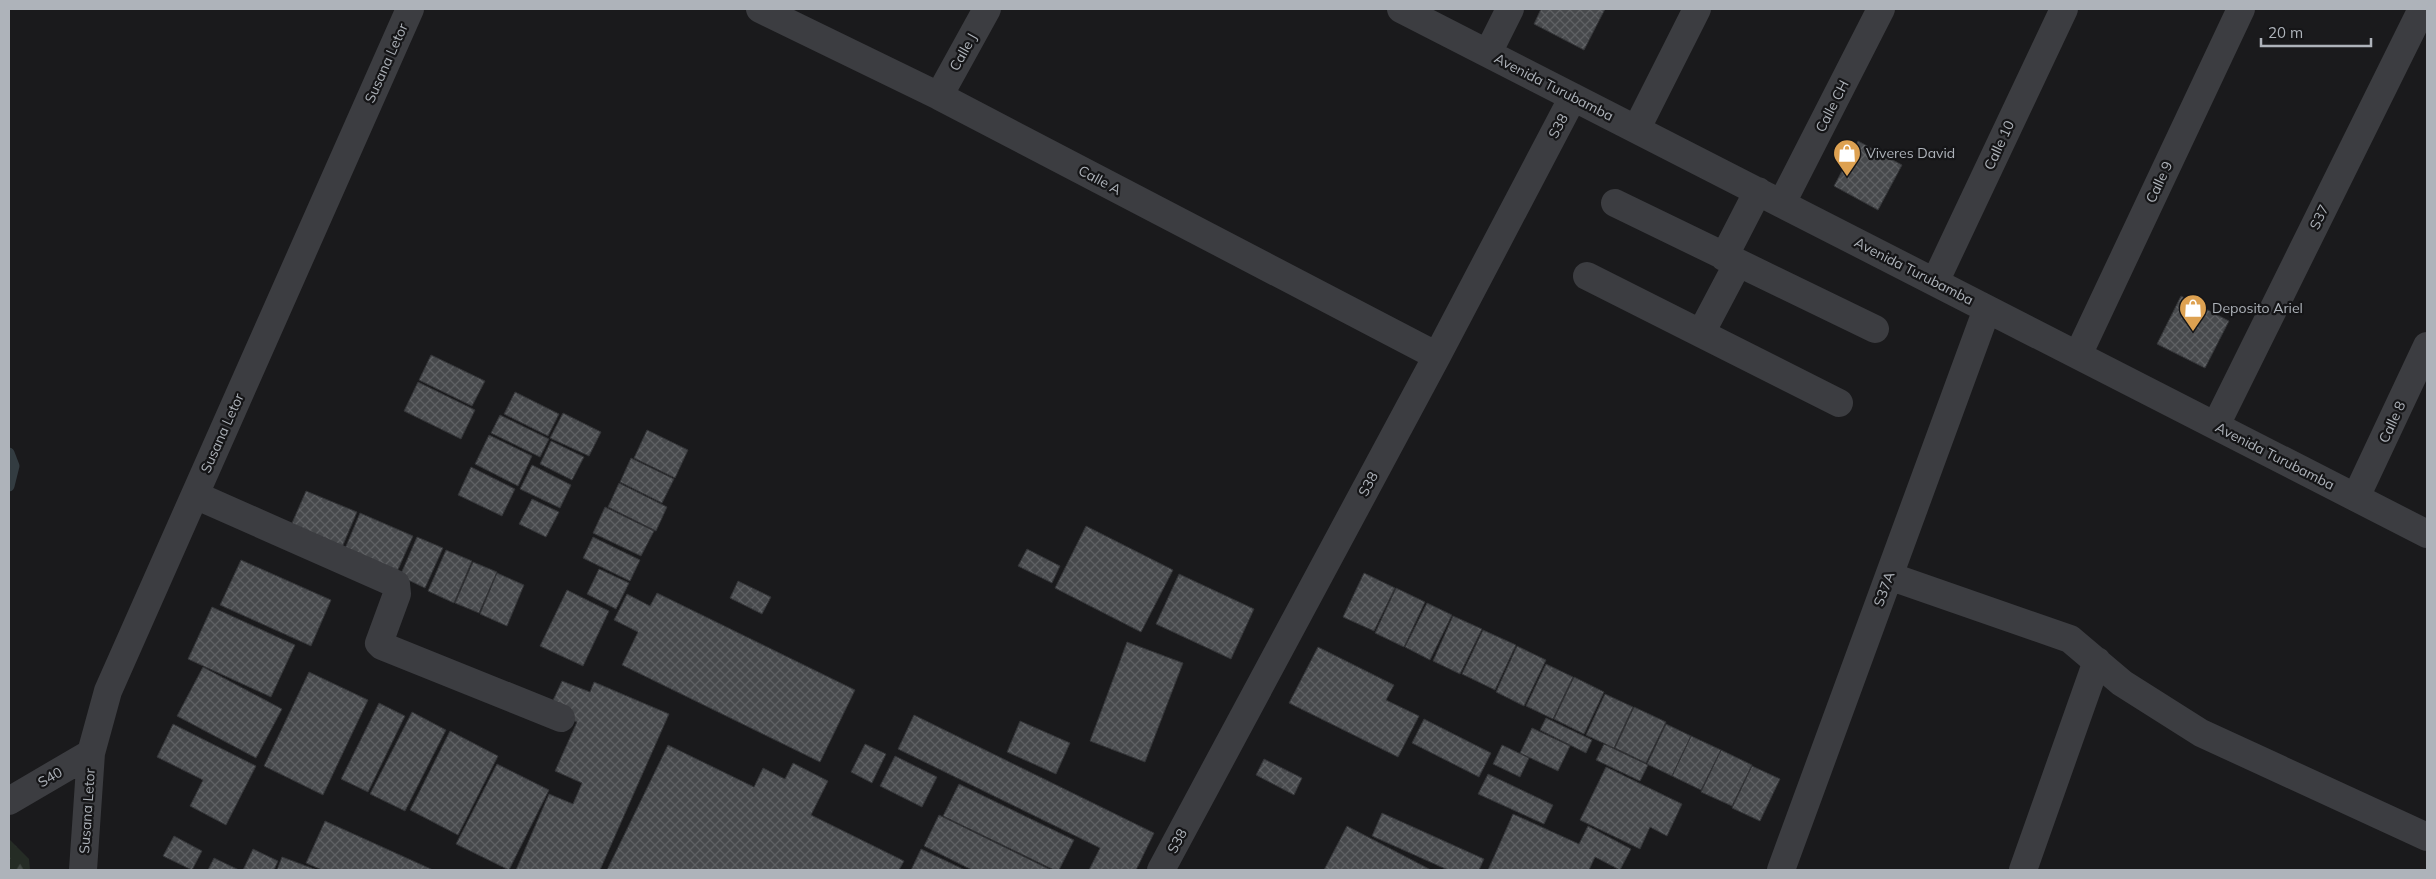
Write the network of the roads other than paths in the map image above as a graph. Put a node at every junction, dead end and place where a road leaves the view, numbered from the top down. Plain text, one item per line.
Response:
1 (410, 9) edge
2 (760, 9) edge
3 (987, 9) edge
4 (1401, 9) edge
5 (1510, 9) edge
6 (1697, 9) edge
7 (1881, 9) edge
8 (2064, 9) edge
9 (2241, 9) edge
10 (2422, 9) edge
11 (1488, 53) junction
12 (939, 96) junction
13 (1573, 97) junction
14 (1637, 128) junction
15 (1758, 191) junction
16 (1615, 203) dead end
17 (1782, 203) junction
18 (1731, 260) junction
19 (1587, 276) dead end
20 (1935, 282) junction
21 (1986, 309) junction
22 (1875, 329) dead end
23 (1701, 333) junction
24 (2427, 346) edge
25 (2078, 355) junction
26 (1437, 356) junction
27 (1839, 402) dead end
28 (2216, 425) junction
29 (195, 495) junction
30 (2356, 498) junction
31 (2427, 534) edge
32 (1889, 576) junction
33 (2097, 661) junction
34 (561, 718) dead end
35 (90, 753) junction
36 (9, 800) edge
37 (2427, 837) edge
38 (83, 870) edge
39 (1161, 870) edge
40 (1781, 870) edge
41 (2023, 870) edge

1 - 29 street, Susana Letor
2 - 12 street, Calle A
3 - 12 street, Calle J
4 - 11 street, Avenida Turubamba
5 - 11 street
6 - 14 street
7 - 17 street, Calle CH
8 - 20 street, Calle 10
9 - 25 street, Calle 9
10 - 28 street, S37
11 - 13 street, Avenida Turubamba
12 - 26 street, Calle A
13 - 14 street, Avenida Turubamba
13 - 26 street, S38
14 - 15 street, Avenida Turubamba
15 - 17 street, Avenida Turubamba
15 - 18 street
16 - 18 street
17 - 20 street, Avenida Turubamba
18 - 22 street
18 - 23 street
19 - 23 street
20 - 21 street, Avenida Turubamba
21 - 25 street, Avenida Turubamba
21 - 32 street, S37A
23 - 27 street
24 - 30 street, Calle 8
25 - 28 street, Avenida Turubamba
26 - 39 street, S38
28 - 30 street, Avenida Turubamba
29 - 34 street
29 - 35 street, Susana Letor
30 - 31 street, Avenida Turubamba
32 - 33 street
32 - 40 street, S37A
33 - 37 street
33 - 41 street
35 - 36 street, S40
35 - 38 street, Susana Letor

